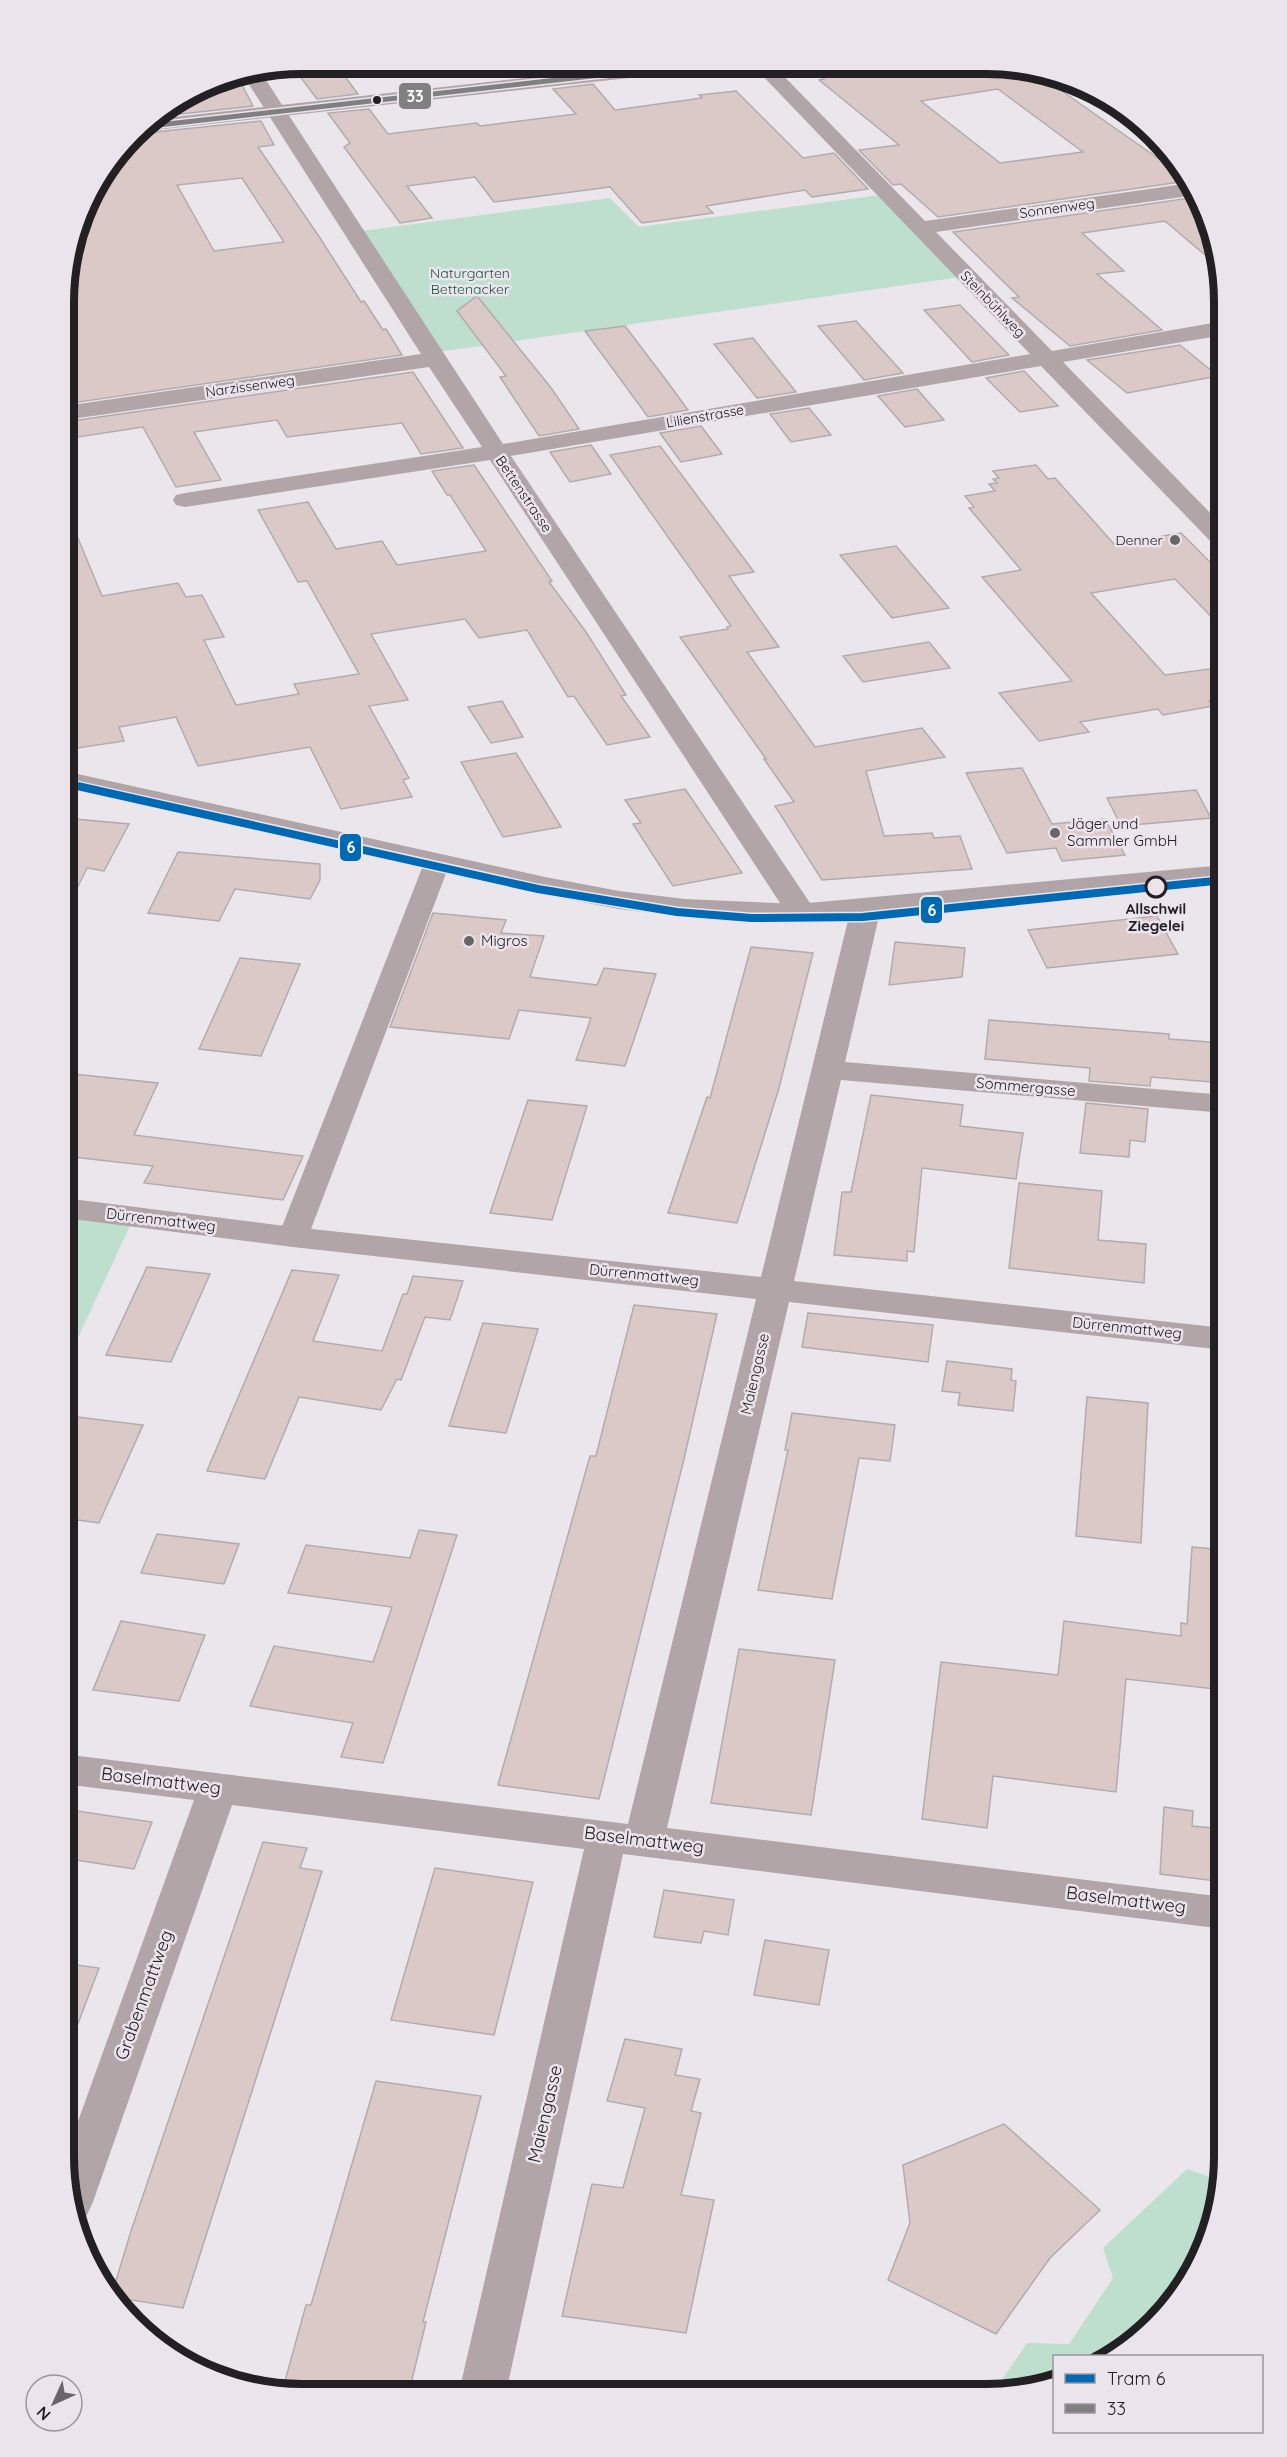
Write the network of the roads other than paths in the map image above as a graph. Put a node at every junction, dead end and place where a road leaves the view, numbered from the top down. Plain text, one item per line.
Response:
1 (613, 74) edge
2 (771, 74) edge
3 (255, 78) edge
4 (276, 112) junction
5 (157, 125) edge
6 (1184, 190) edge
7 (919, 228) junction
8 (1214, 330) edge
9 (1046, 358) junction
10 (435, 359) junction
11 (74, 412) edge
12 (496, 452) junction
13 (185, 500) dead end
14 (1214, 531) edge
15 (74, 781) edge
16 (437, 862) junction
17 (1214, 875) edge
18 (866, 908) junction
19 (798, 913) junction
20 (828, 1070) junction
21 (1214, 1103) edge
22 (74, 1209) edge
23 (293, 1237) junction
24 (776, 1289) junction
25 (1214, 1338) edge
26 (74, 1770) edge
27 (218, 1788) junction
28 (625, 1838) junction
29 (1214, 1912) edge
30 (76, 2189) edge
31 (484, 2384) edge

1 - 4 street
2 - 7 street, Steinbühlweg
3 - 4 street, Bettenstrasse
4 - 5 street
4 - 10 street, Bettenstrasse
6 - 7 street, Sonnenweg
7 - 9 street, Steinbühlweg
8 - 9 street, Lilienstrasse
9 - 12 street, Lilienstrasse
9 - 14 street, Steinbühlweg
10 - 11 street, Narzissenweg
10 - 12 street, Bettenstrasse
12 - 13 street, Lilienstrasse
12 - 19 street, Bettenstrasse
15 - 16 main road
16 - 19 main road
16 - 23 street
17 - 18 main road
18 - 19 main road
18 - 20 street, Maiengasse
20 - 21 street, Sommergasse
20 - 24 street, Maiengasse
22 - 23 street, Dürrenmattweg
23 - 24 street, Dürrenmattweg
24 - 25 street, Dürrenmattweg
24 - 28 street, Maiengasse
26 - 27 street, Baselmattweg
27 - 28 street, Baselmattweg
27 - 30 street, Grabenmattweg
28 - 29 street, Baselmattweg
28 - 31 street, Maiengasse

